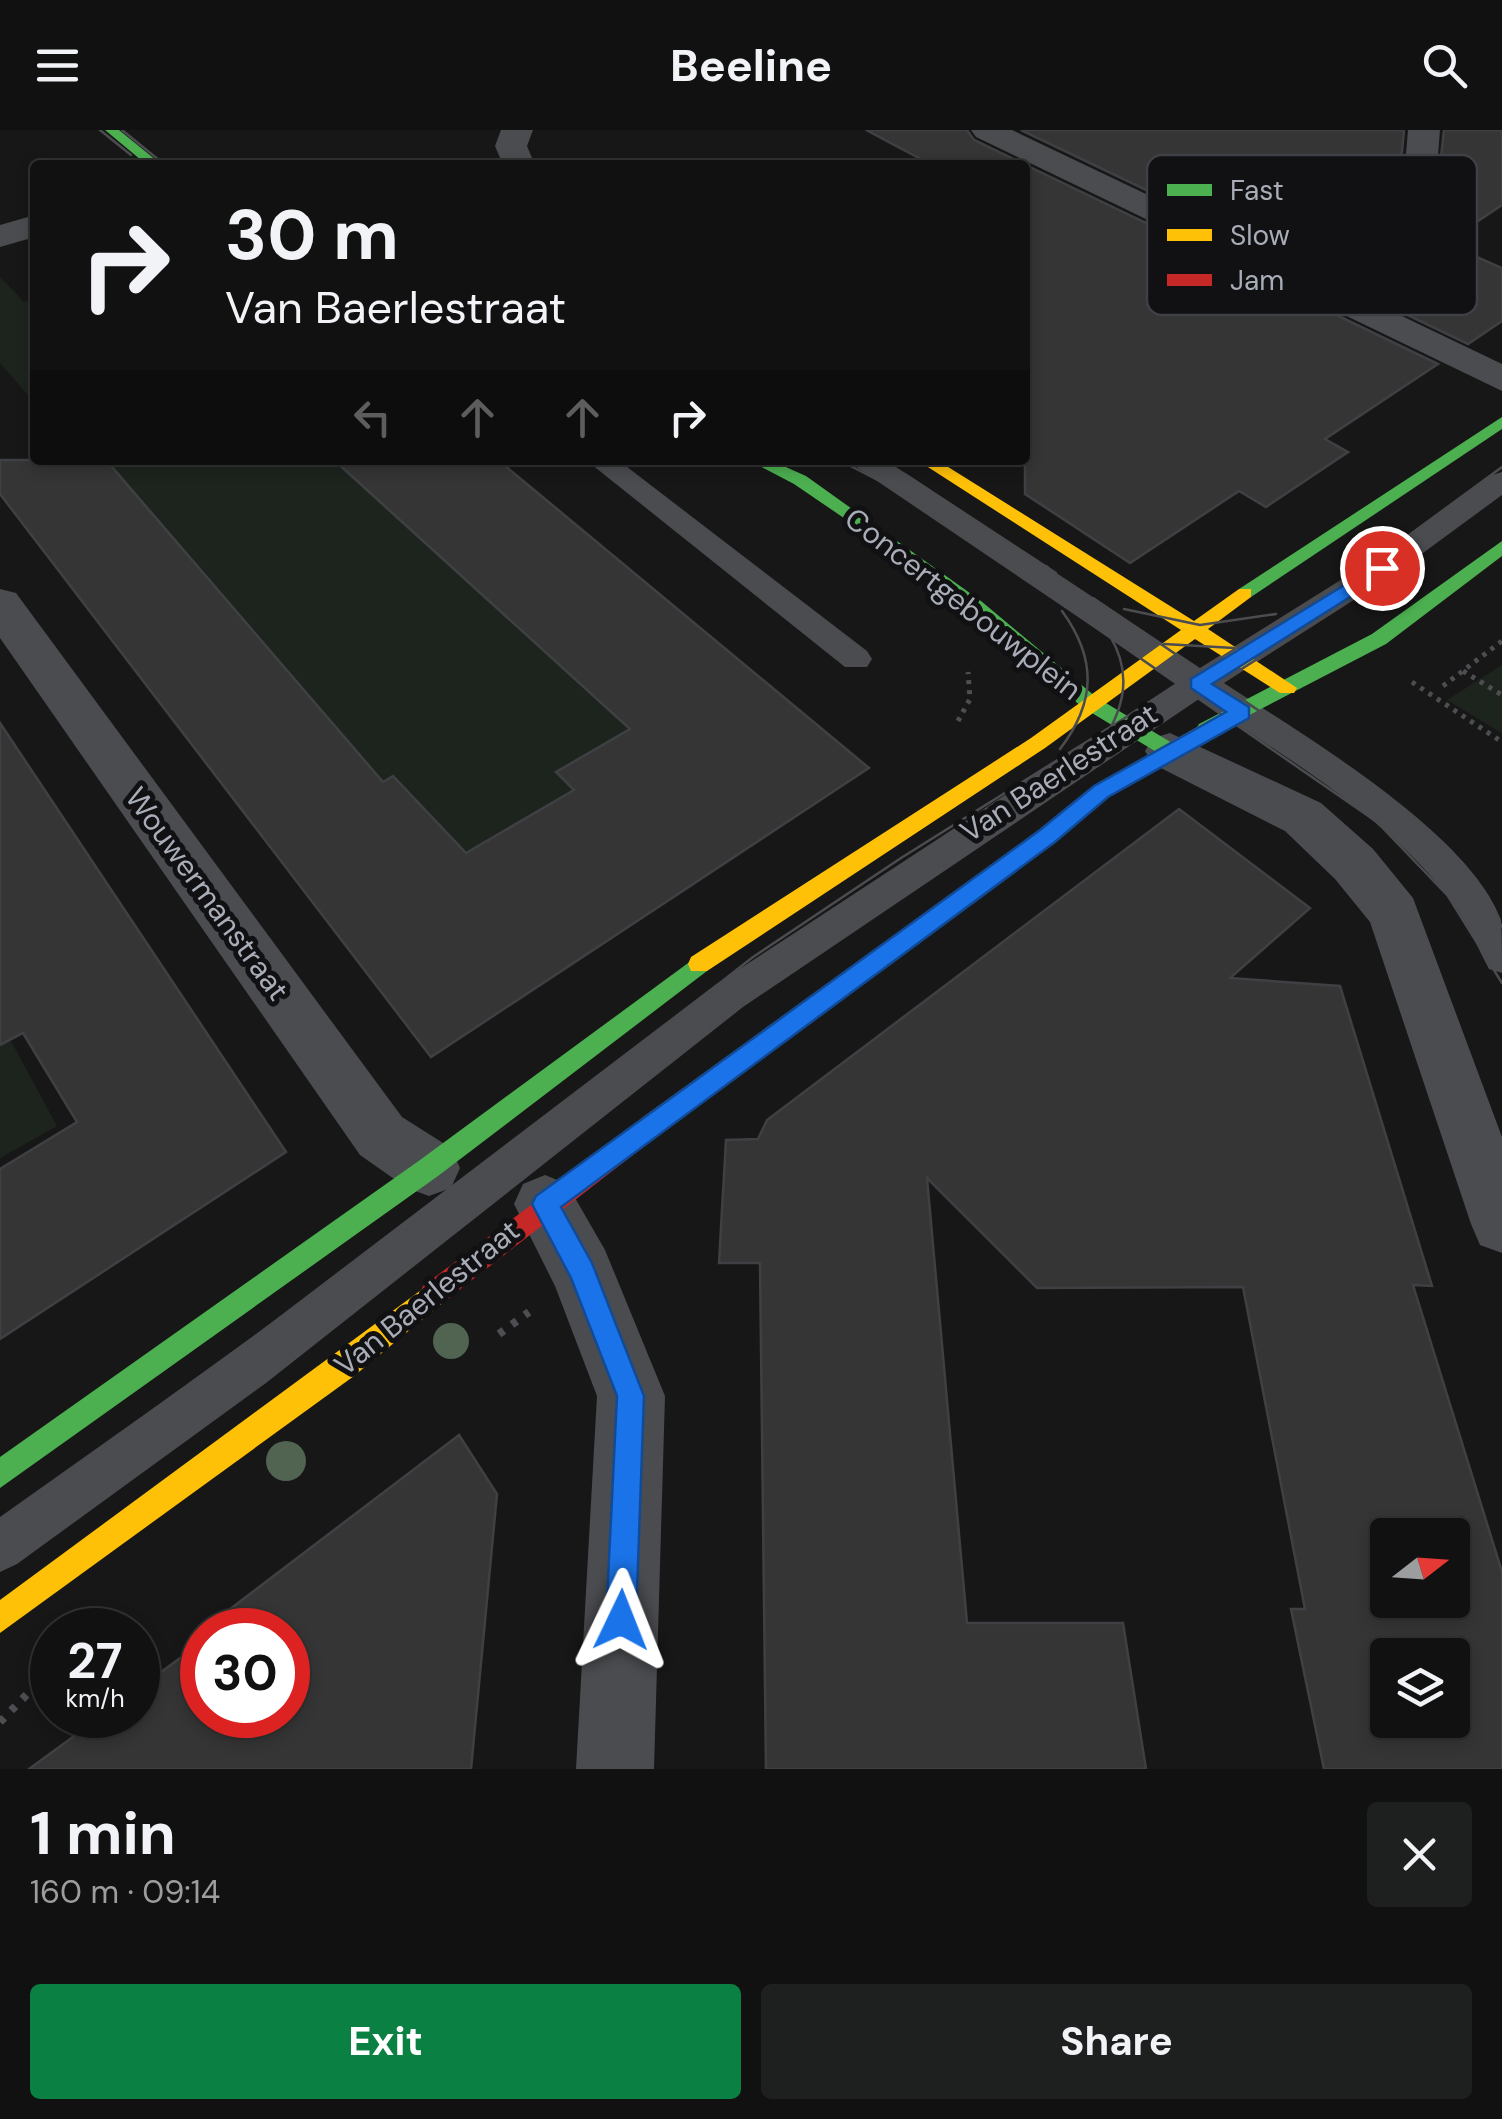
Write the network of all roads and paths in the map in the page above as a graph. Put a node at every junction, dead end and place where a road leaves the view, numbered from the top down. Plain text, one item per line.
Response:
1 (111, 130) edge
2 (517, 130) edge
3 (987, 130) edge
4 (1424, 130) edge
5 (1422, 155) edge
6 (149, 160) edge
7 (517, 160) edge
8 (1147, 207) edge
9 (30, 226) edge
10 (0, 237) edge
11 (1370, 315) edge
12 (1502, 379) edge
13 (1502, 422) edge
14 (606, 465) edge
15 (767, 465) edge
16 (869, 465) edge
17 (933, 465) edge
18 (1502, 481) edge
19 (1502, 547) edge
20 (0, 604) edge
21 (1191, 629) junction
22 (1502, 642) edge
23 (1156, 654) junction
24 (1238, 658) junction
25 (856, 659) dead end
26 (967, 664) dead end
27 (1463, 671) junction
28 (1405, 676) dead end
29 (1198, 684) junction
30 (1443, 686) dead end
31 (1287, 688) junction
32 (1502, 695) edge
33 (1089, 702) junction
34 (1242, 712) junction
35 (953, 732) dead end
36 (1150, 739) junction
37 (1502, 742) edge
38 (1502, 958) edge
39 (429, 1168) junction
40 (545, 1204) junction
41 (1502, 1224) edge
42 (0, 1474) edge
43 (0, 1547) edge
44 (0, 1618) edge
45 (30, 1693) edge
46 (0, 1722) edge
47 (615, 1769) edge

1 - 6 street
2 - 7 street
3 - 8 street
4 - 5 street
9 - 10 street
11 - 12 street
13 - 21 street, Van Baerlestraat
14 - 25 lane
15 - 33 street, Concertgebouwplein
16 - 23 lane, Concertgebouwplein
17 - 21 street
18 - 24 lane, Van Baerlestraat
19 - 31 street, Van Baerlestraat
20 - 39 street, Wouwermanstraat
21 - 23 street, Van Baerlestraat
21 - 24 street
22 - 27 path
23 - 29 lane, Concertgebouwplein
23 - 33 street, Van Baerlestraat
24 - 29 lane, Van Baerlestraat
24 - 31 street
26 - 35 path, Concertgebouwplein
27 - 30 path
27 - 32 path
28 - 37 path
29 - 34 lane, Concertgebouwplein
29 - 36 lane, Van Baerlestraat
31 - 34 street, Van Baerlestraat
33 - 36 street, Concertgebouwplein
33 - 39 street, Van Baerlestraat
34 - 36 street, Van Baerlestraat
34 - 38 lane, Concertgebouwplein
36 - 40 street, Van Baerlestraat
36 - 41 street
36 - 43 lane, Van Baerlestraat
39 - 42 street, Van Baerlestraat
40 - 44 street, Van Baerlestraat
40 - 47 street
45 - 46 path

